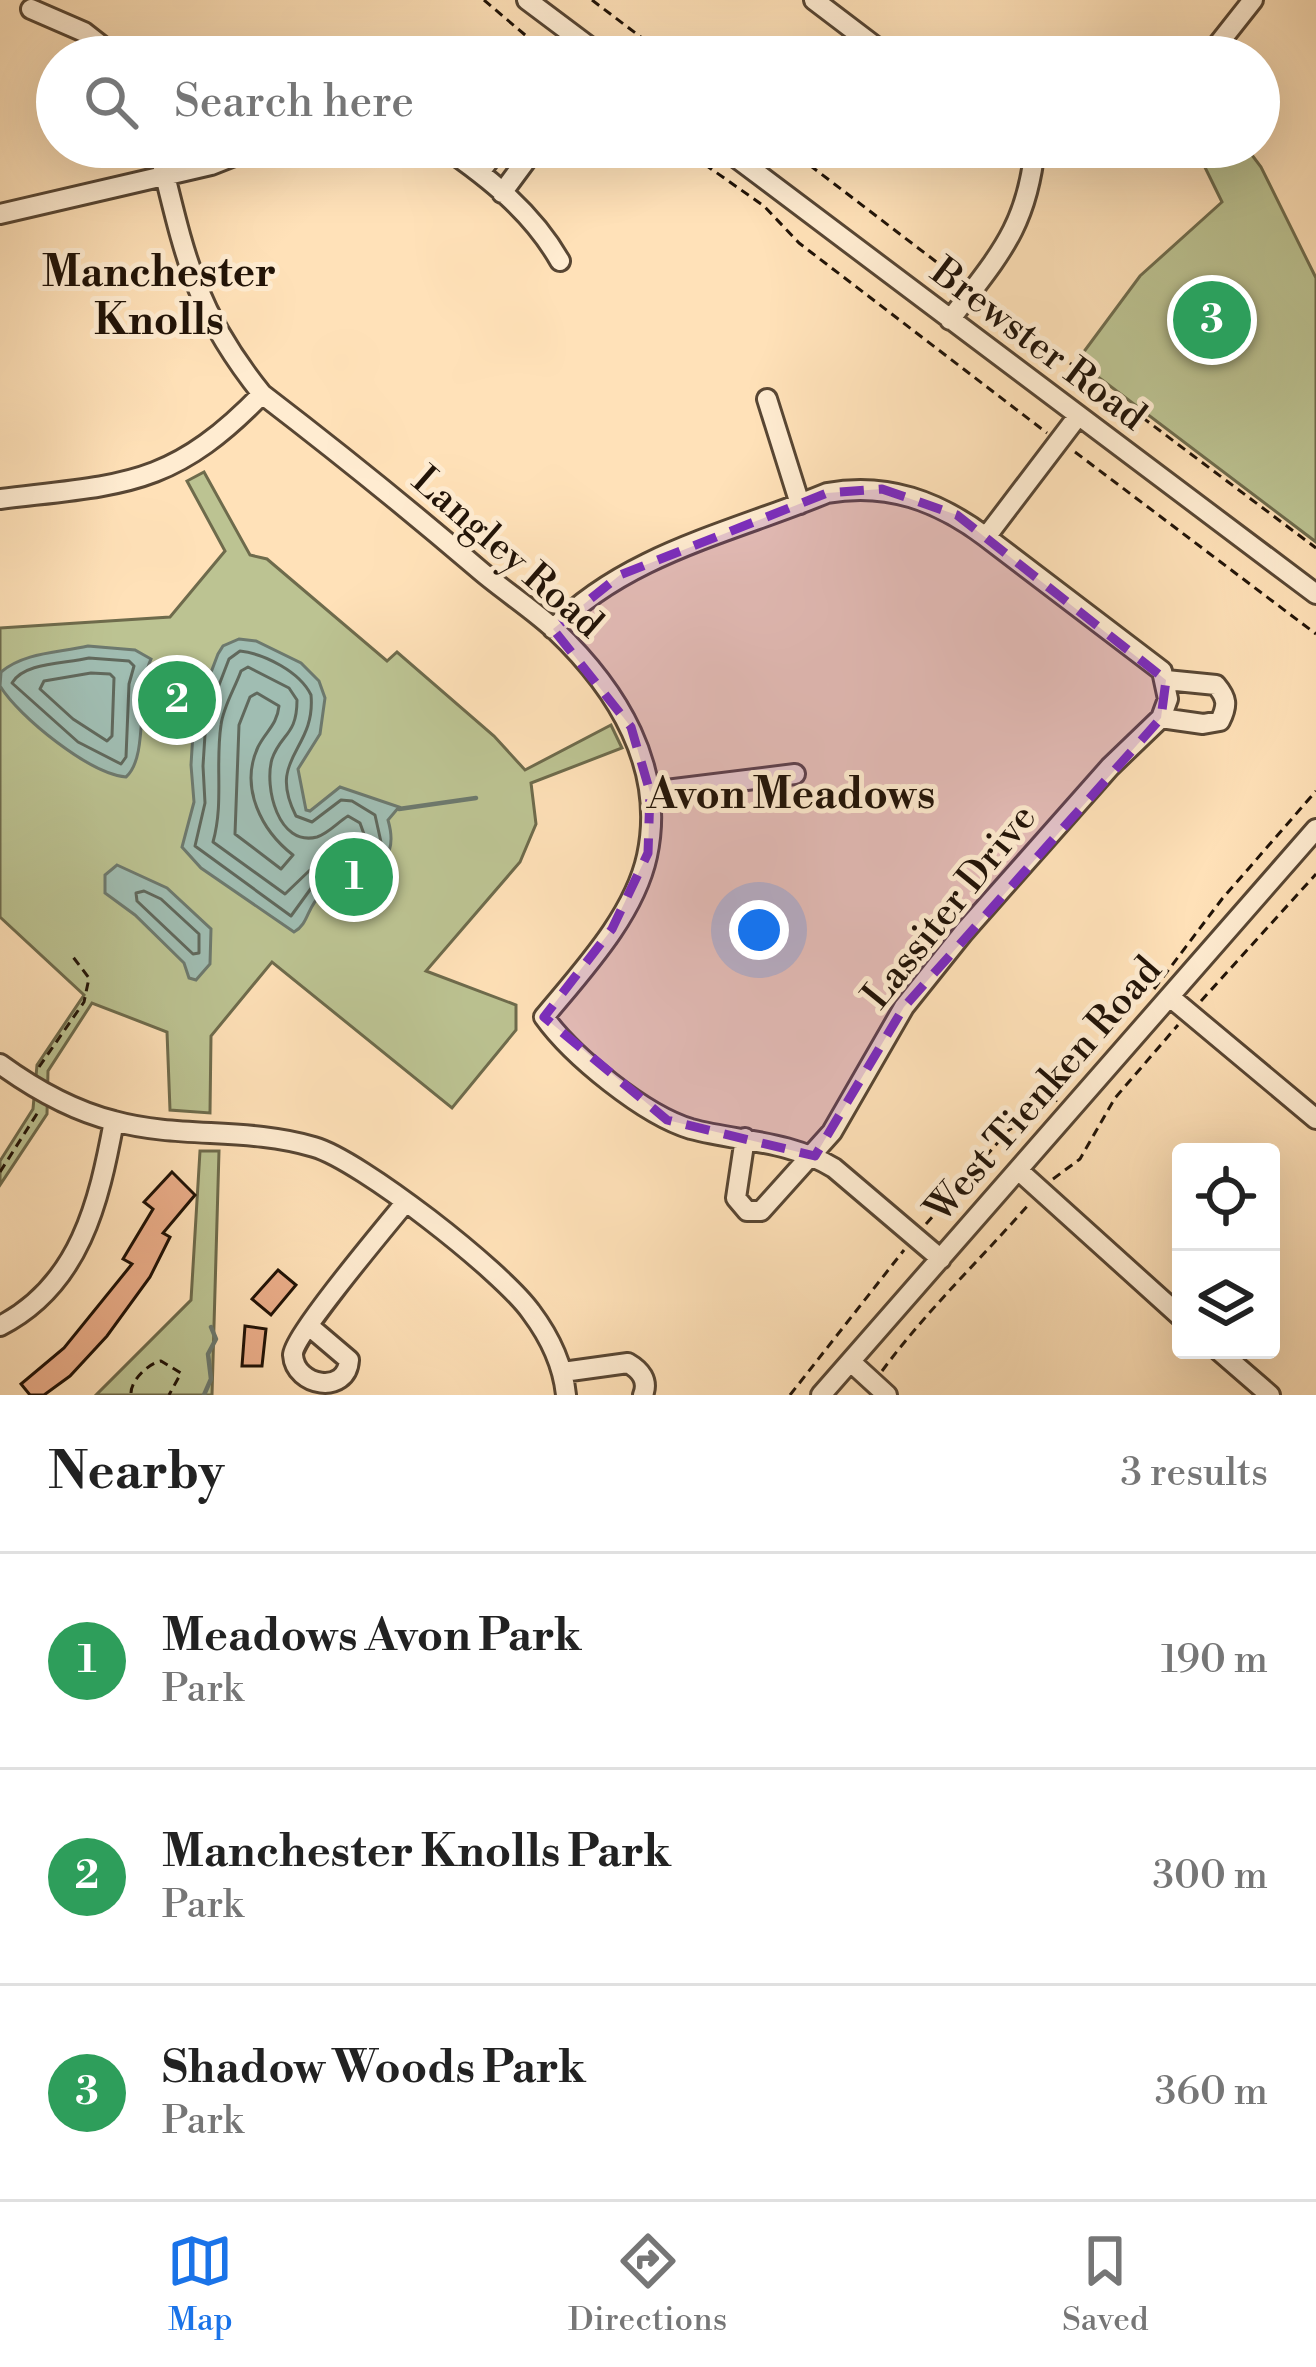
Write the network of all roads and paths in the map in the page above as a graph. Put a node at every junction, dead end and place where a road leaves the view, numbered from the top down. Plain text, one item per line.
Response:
1 (484, 0) edge
2 (527, 0) edge
3 (592, 0) edge
4 (814, 0) edge
5 (1253, 0) edge
6 (31, 9) dead end
7 (89, 36) edge
8 (526, 36) edge
9 (575, 36) edge
10 (639, 36) edge
11 (861, 36) edge
12 (1225, 36) edge
13 (163, 168) edge
14 (198, 168) edge
15 (474, 168) edge
16 (483, 168) edge
17 (520, 168) edge
18 (710, 168) edge
19 (750, 168) edge
20 (813, 168) edge
21 (1033, 168) edge
22 (480, 172) junction
23 (165, 176) junction
24 (502, 193) junction
25 (0, 214) edge
26 (560, 261) dead end
27 (973, 290) junction
28 (950, 320) junction
29 (262, 394) junction
30 (767, 399) dead end
31 (1078, 416) junction
32 (1059, 441) junction
33 (0, 500) edge
34 (800, 504) junction
35 (986, 537) junction
36 (1316, 548) edge
37 (1316, 594) edge
38 (554, 628) junction
39 (1316, 634) edge
40 (1166, 680) junction
41 (1161, 718) junction
42 (795, 774) dead end
43 (1316, 791) edge
44 (650, 792) junction
45 (1316, 829) edge
46 (1316, 874) edge
47 (73, 957) dead end
48 (1149, 997) dead end
49 (1170, 997) junction
50 (1189, 1013) junction
51 (0, 1064) edge
52 (41, 1090) junction
53 (1056, 1100) dead end
54 (1316, 1119) edge
55 (114, 1121) junction
56 (745, 1138) junction
57 (814, 1156) junction
58 (1018, 1170) junction
59 (0, 1172) edge
60 (1041, 1191) junction
61 (405, 1203) junction
62 (915, 1237) junction
63 (941, 1259) junction
64 (1172, 1309) edge
65 (0, 1325) edge
66 (309, 1325) dead end
67 (1228, 1359) edge
68 (851, 1362) junction
69 (563, 1372) junction
70 (880, 1388) edge
71 (131, 1393) edge
72 (169, 1395) edge
73 (566, 1395) edge
74 (643, 1395) edge
75 (790, 1395) edge
76 (821, 1395) edge
77 (1270, 1395) edge

1 - 8 path
2 - 9 street
3 - 10 path
4 - 11 street
5 - 12 street
6 - 7 street
13 - 23 street, Langley Road
14 - 23 street
15 - 22 street
16 - 22 street
17 - 24 street
18 - 32 path
19 - 28 street, Brewster Road
20 - 27 path
21 - 27 street
22 - 24 street
23 - 25 street
23 - 29 street, Langley Road
24 - 26 street
27 - 28 street
27 - 36 path
28 - 31 street, Brewster Road
29 - 33 street
29 - 38 street, Langley Road
30 - 34 street
31 - 32 street
31 - 37 street, Brewster Road
32 - 35 street
32 - 39 path
34 - 35 street
34 - 38 street
35 - 40 street
38 - 44 street, Langley Road
40 - 41 street
40 - 41 street
41 - 57 street, Lassiter Drive
42 - 44 street
43 - 48 path
44 - 56 street, Langley Road
45 - 49 street, West Tienken Road
46 - 50 path
47 - 52 path
49 - 50 street
49 - 58 street, West Tienken Road
50 - 54 street
50 - 60 path
51 - 52 street
52 - 55 street
52 - 59 path
53 - 62 path
55 - 61 street
55 - 65 street
56 - 57 street, Langley Road
56 - 57 street
57 - 62 street, Langley Road
58 - 60 street
58 - 63 street, West Tienken Road
60 - 64 street
60 - 70 path
61 - 66 street
61 - 69 street
62 - 63 street, Langley Road
62 - 75 path
63 - 68 street, West Tienken Road
67 - 77 street
68 - 70 street
68 - 76 street, West Tienken Road
69 - 73 street
69 - 74 street
71 - 72 path

